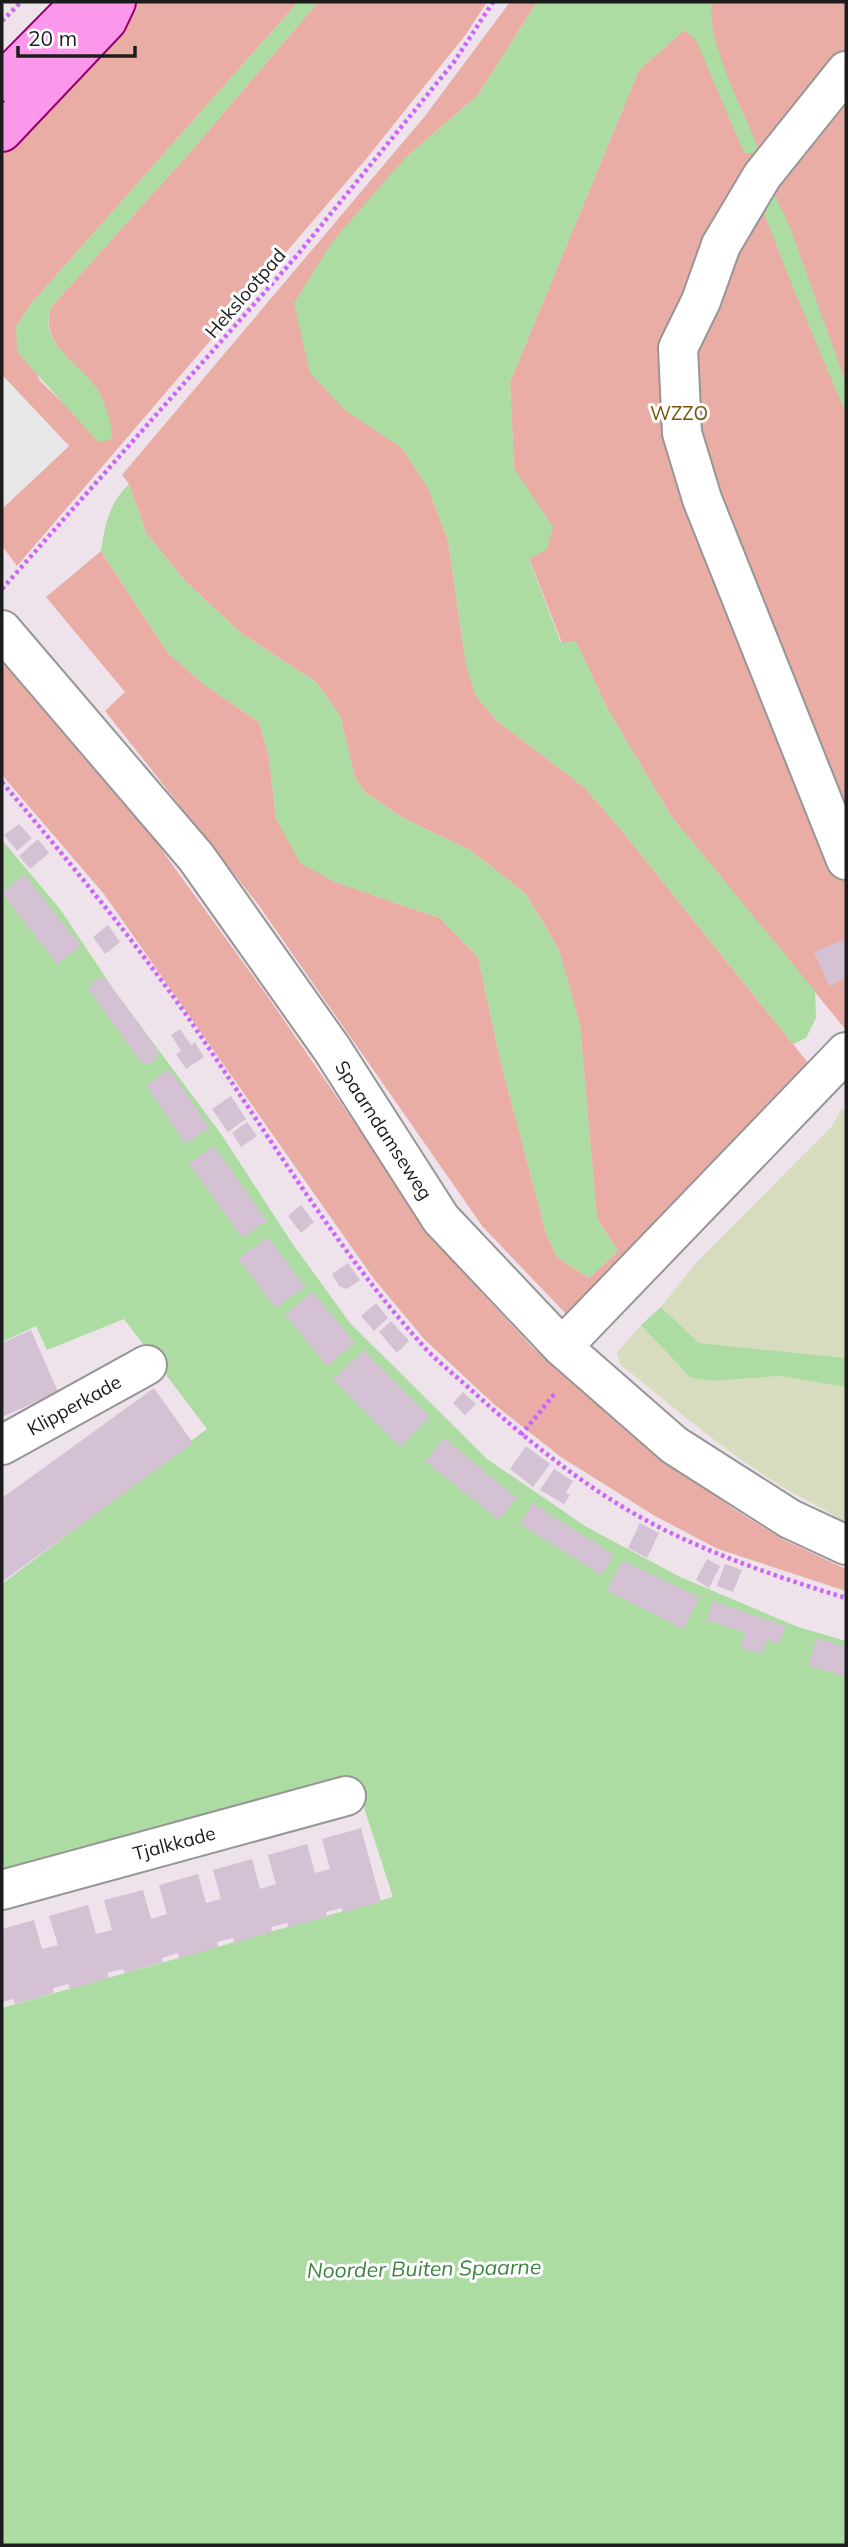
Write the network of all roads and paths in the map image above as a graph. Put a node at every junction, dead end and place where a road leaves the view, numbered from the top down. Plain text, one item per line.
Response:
1 (21, 2) edge
2 (81, 2) edge
3 (116, 2) edge
4 (493, 2) edge
5 (2, 21) edge
6 (846, 71) edge
7 (2, 82) edge
8 (2, 132) edge
9 (2, 589) edge
10 (2, 629) edge
11 (2, 782) edge
12 (846, 860) edge
13 (846, 1052) edge
14 (571, 1355) junction
15 (147, 1365) dead end
16 (521, 1435) junction
17 (2, 1446) edge
18 (846, 1545) edge
19 (846, 1598) edge
20 (346, 1796) dead end
21 (2, 1890) edge

1 - 5 path
2 - 7 main road
3 - 8 main road
4 - 9 path, Hekslootpad
6 - 12 street
10 - 14 street, Spaarndamseweg
11 - 16 path
13 - 14 street
14 - 16 path
14 - 18 street, Spaarndamseweg
15 - 17 street, Klipperkade
16 - 19 path
20 - 21 street, Tjalkkade

